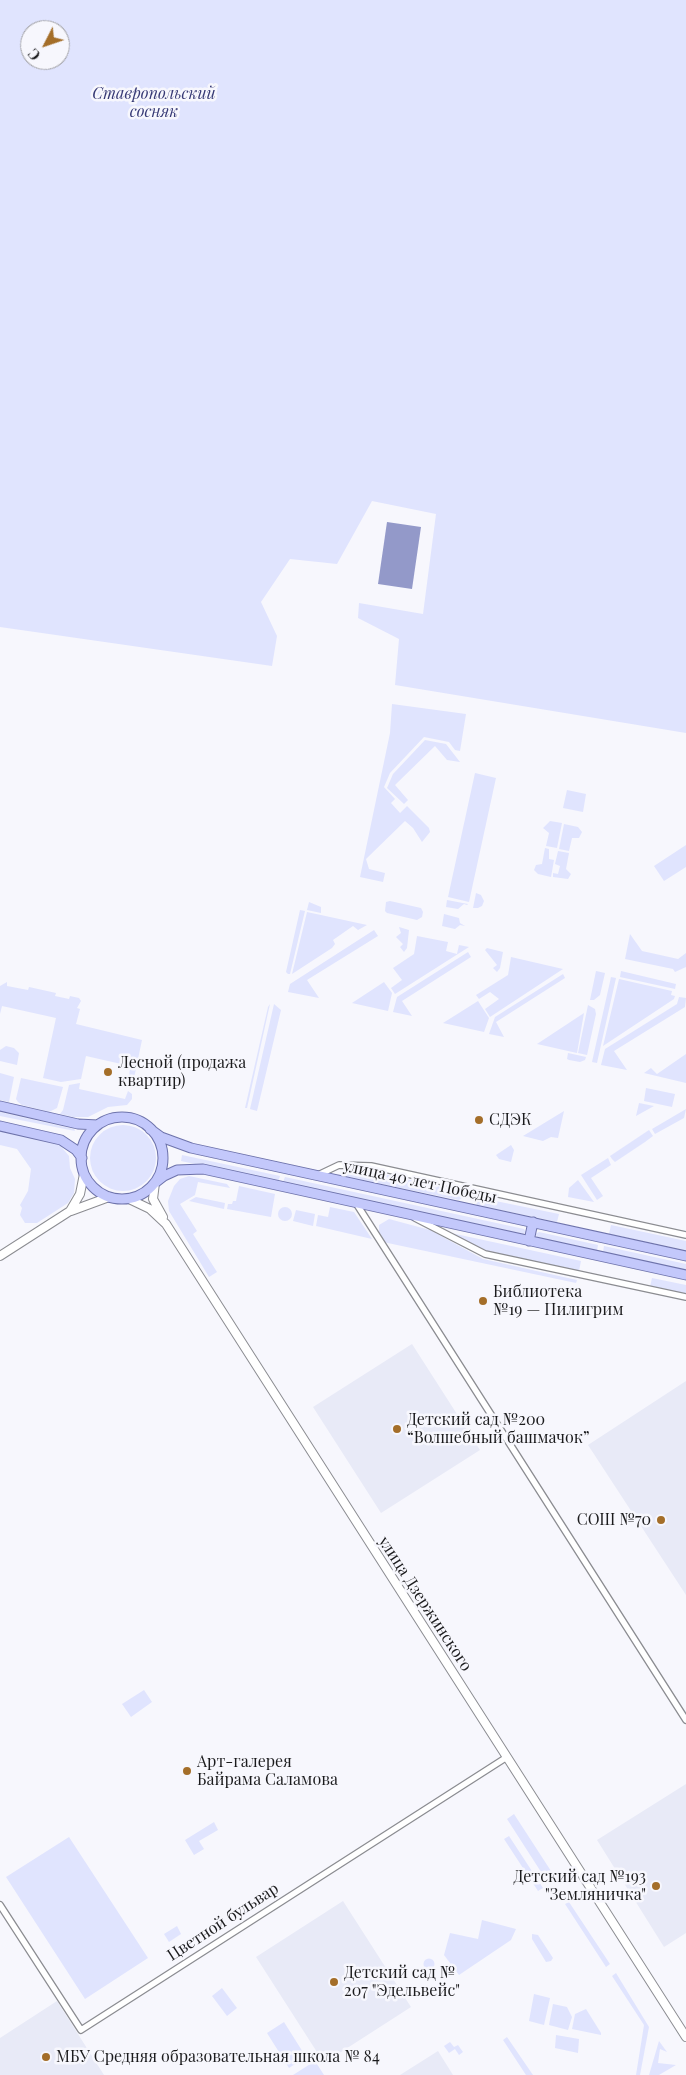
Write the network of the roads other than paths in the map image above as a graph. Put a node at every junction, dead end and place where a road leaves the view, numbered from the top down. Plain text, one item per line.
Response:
1 (0, 1106) edge
2 (98, 1125) junction
3 (0, 1126) edge
4 (150, 1129) junction
5 (82, 1158) junction
6 (84, 1174) junction
7 (317, 1175) junction
8 (155, 1183) junction
9 (109, 1197) junction
10 (129, 1199) junction
11 (356, 1203) junction
12 (70, 1211) junction
13 (407, 1214) junction
14 (533, 1222) junction
15 (166, 1224) junction
16 (686, 1235) edge
17 (529, 1241) junction
18 (0, 1256) edge
19 (686, 1256) edge
20 (686, 1275) edge
21 (686, 1297) edge
22 (686, 1720) edge
23 (507, 1757) junction
24 (0, 1905) edge
25 (686, 2037) edge

1 - 2 main road
2 - 4 main road
2 - 5 main road
3 - 5 main road
4 - 7 main road, улица 40 лет Победы
4 - 8 main road
5 - 6 main road
6 - 9 main road
6 - 12 main road
7 - 14 main road, улица 40 лет Победы
7 - 16 street
8 - 10 main road
8 - 11 main road, улица 40 лет Победы
8 - 15 main road
9 - 10 main road
9 - 12 main road
10 - 15 main road, улица Дзержинского
11 - 13 main road, улица 40 лет Победы
11 - 22 street
12 - 18 main road
13 - 17 main road, улица 40 лет Победы
13 - 21 street
14 - 17 main road
14 - 19 main road, улица 40 лет Победы
15 - 23 main road, улица Дзержинского
17 - 20 main road, улица 40 лет Победы
23 - 24 street, Цветной бульвар
23 - 25 main road, улица Дзержинского

